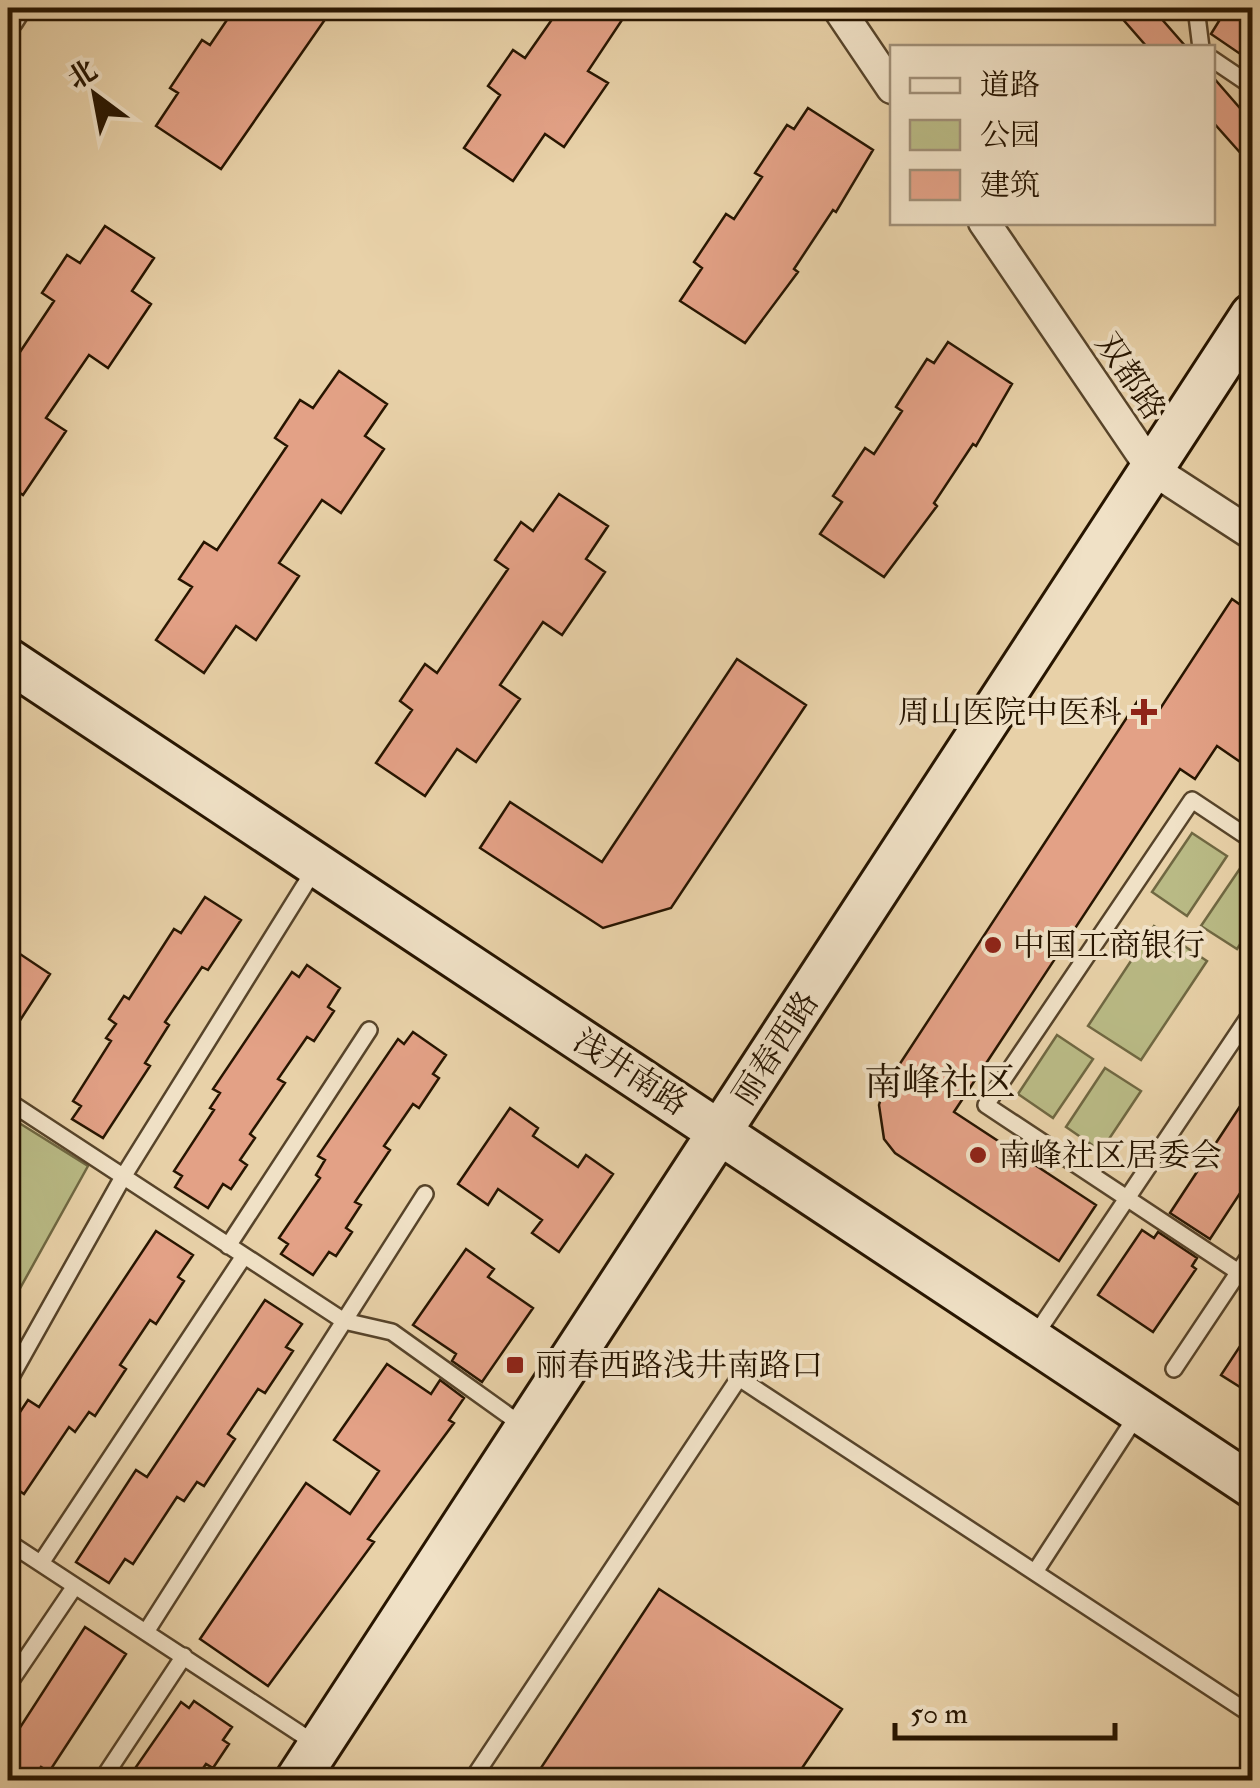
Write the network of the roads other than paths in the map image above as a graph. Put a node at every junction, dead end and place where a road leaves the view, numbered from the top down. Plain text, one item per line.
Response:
1 (16, 8) edge
2 (838, 8) edge
3 (1196, 8) edge
4 (8, 19) edge
5 (1201, 45) edge
6 (1215, 61) edge
7 (890, 85) edge
8 (1252, 86) edge
9 (986, 225) edge
10 (1252, 316) edge
11 (1252, 368) edge
12 (1164, 477) junction
13 (1252, 534) edge
14 (8, 660) edge
15 (8, 692) edge
16 (1252, 840) edge
17 (309, 877) junction
18 (1252, 1012) edge
19 (369, 1030) dead end
20 (8, 1101) edge
21 (724, 1149) junction
22 (123, 1177) junction
23 (425, 1194) dead end
24 (1128, 1198) junction
25 (228, 1246) junction
26 (1252, 1252) edge
27 (244, 1256) junction
28 (1246, 1277) edge
29 (344, 1321) junction
30 (1026, 1348) junction
31 (1174, 1370) dead end
32 (8, 1382) edge
33 (1134, 1419) junction
34 (527, 1428) junction
35 (1252, 1486) edge
36 (1252, 1510) edge
37 (8, 1542) edge
38 (41, 1564) junction
39 (1036, 1572) junction
40 (75, 1586) junction
41 (146, 1632) junction
42 (184, 1656) junction
43 (8, 1685) edge
44 (1252, 1715) edge
45 (313, 1769) edge
46 (102, 1780) edge
47 (472, 1780) edge

1 - 4 street
2 - 7 street
3 - 5 lane
6 - 8 lane
9 - 12 street, 双都路
10 - 12 main road, 丽春西路
11 - 12 main road, 丽春西路
12 - 13 street, 双都路
12 - 21 main road, 丽春西路
14 - 17 main road, 浅井南路
15 - 17 main road, 浅井南路
16 - 24 lane
17 - 21 main road, 浅井南路
17 - 22 lane
18 - 24 lane
19 - 25 lane
20 - 22 lane
21 - 30 main road, 浅井南路
21 - 34 main road, 丽春西路
21 - 45 main road, 丽春西路
22 - 25 lane
22 - 32 lane
23 - 29 lane
24 - 28 lane
24 - 30 lane
25 - 27 lane
26 - 28 lane
27 - 29 lane
27 - 38 lane
28 - 31 lane
29 - 34 lane
29 - 41 lane
30 - 33 main road, 浅井南路
33 - 35 main road, 浅井南路
33 - 36 main road, 浅井南路
33 - 39 lane
34 - 45 main road, 丽春西路
37 - 38 lane
38 - 40 lane
39 - 44 lane
39 - 47 lane
40 - 41 lane
40 - 43 lane
41 - 42 lane
42 - 45 lane
42 - 46 lane

